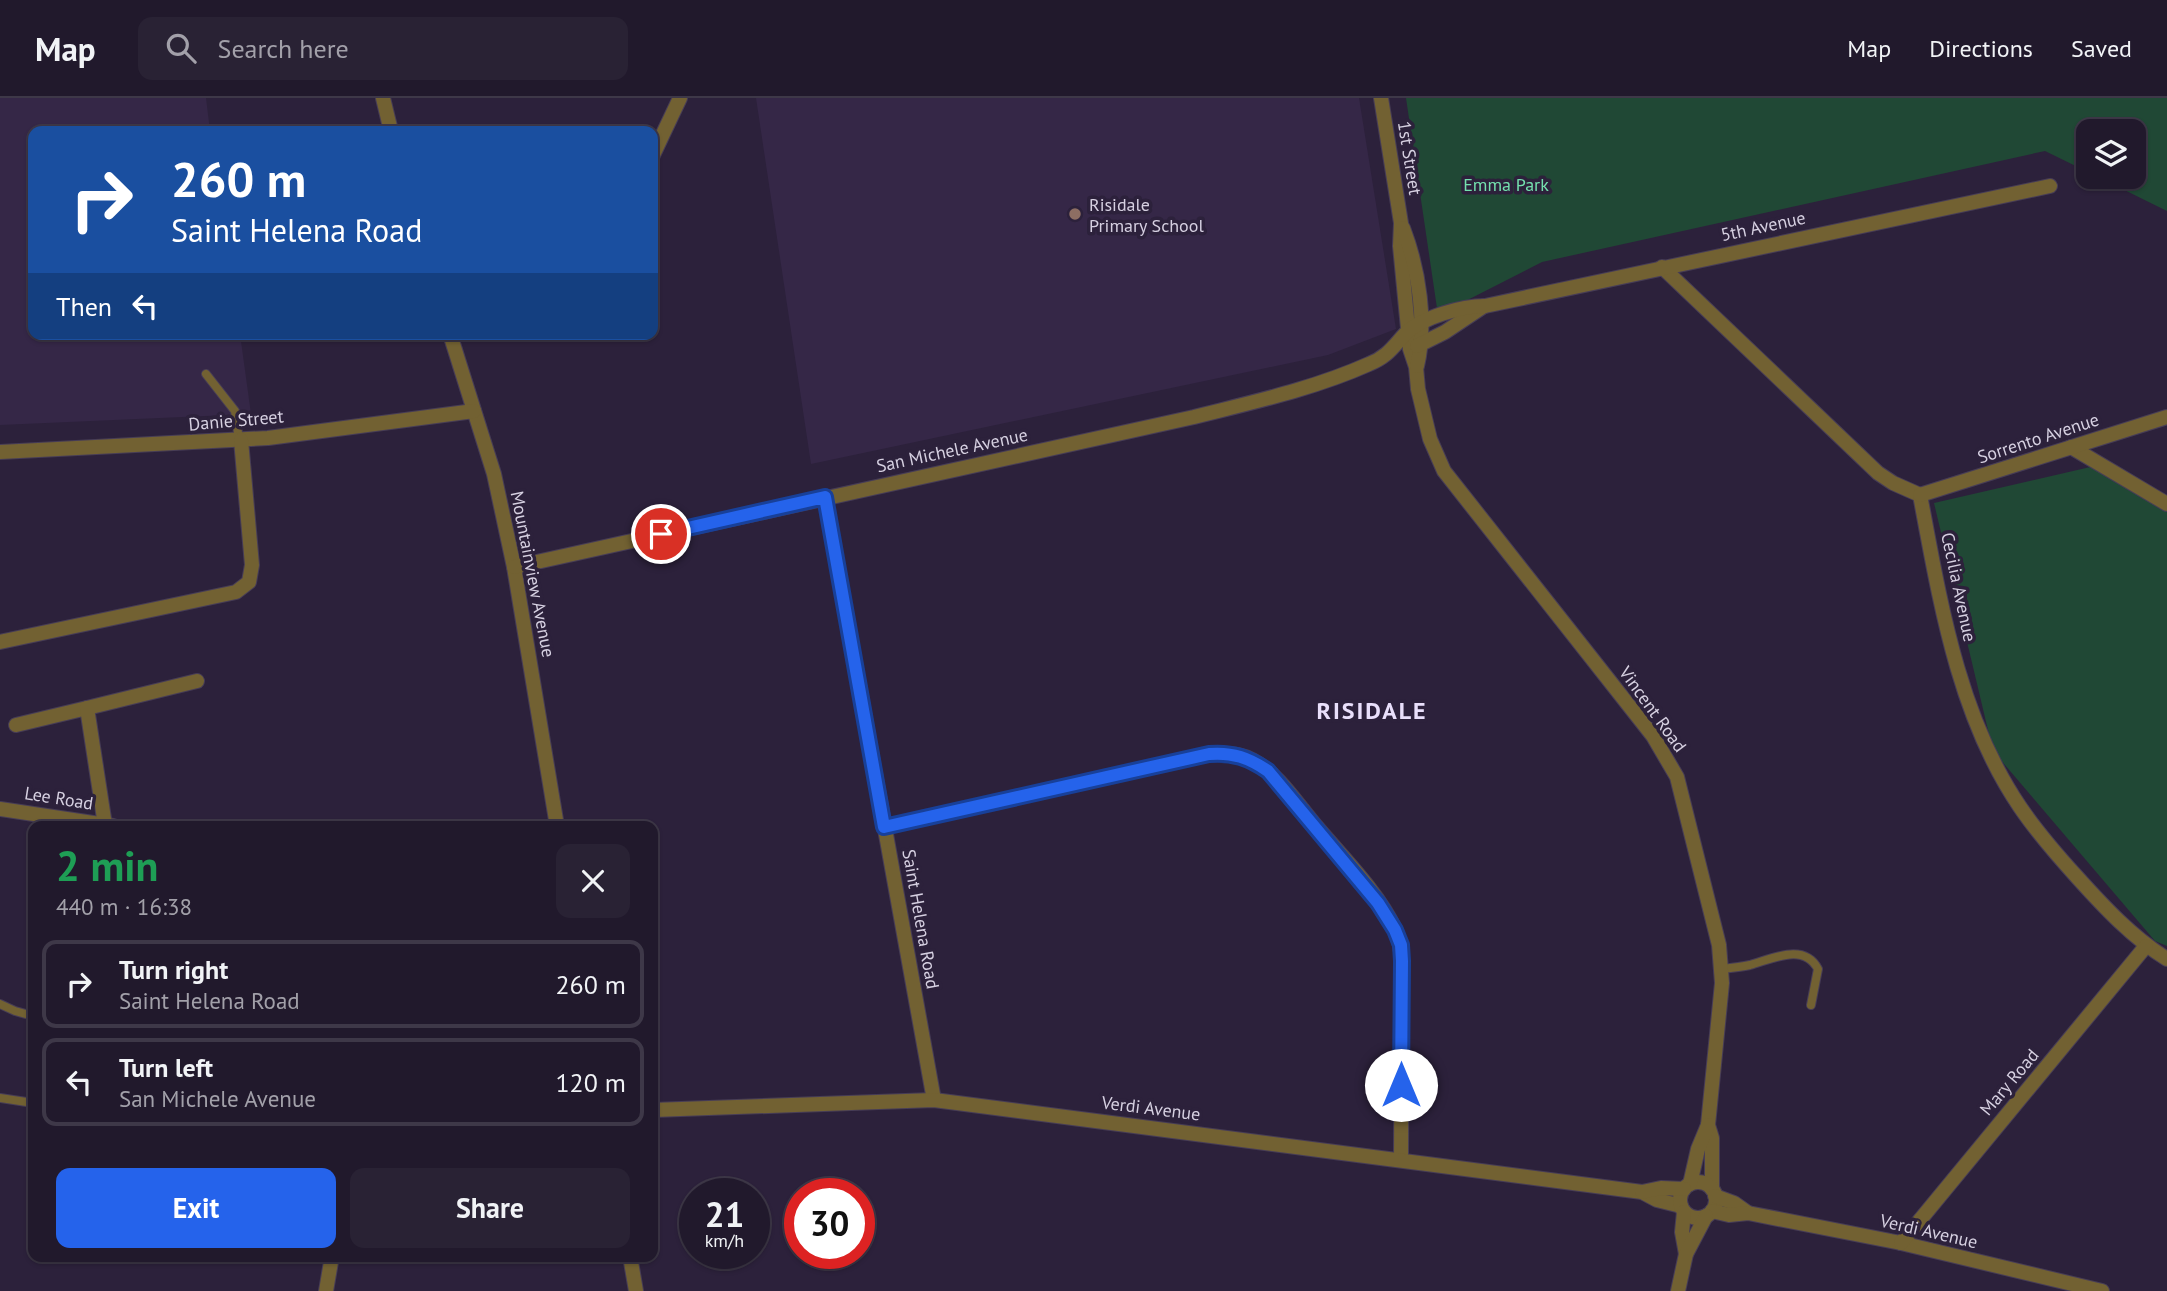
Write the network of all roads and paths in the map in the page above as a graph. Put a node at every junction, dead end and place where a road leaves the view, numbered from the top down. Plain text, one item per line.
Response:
1 (383, 98) edge
2 (680, 98) edge
3 (1381, 98) edge
4 (390, 126) edge
5 (658, 147) edge
6 (2050, 186) dead end
7 (1662, 267) junction
8 (1485, 306) junction
9 (1414, 328) junction
10 (452, 340) edge
11 (1416, 346) junction
12 (1392, 351) junction
13 (206, 374) dead end
14 (474, 411) junction
15 (2167, 417) edge
16 (240, 440) junction
17 (2071, 447) junction
18 (0, 452) edge
19 (1920, 495) junction
20 (825, 497) junction
21 (2167, 504) edge
22 (514, 568) junction
23 (0, 642) edge
24 (197, 681) dead end
25 (87, 708) junction
26 (16, 725) dead end
27 (0, 809) edge
28 (82, 821) edge
29 (108, 821) edge
30 (556, 821) edge
31 (884, 827) junction
32 (2146, 946) junction
33 (2167, 959) edge
34 (1721, 969) junction
35 (0, 1004) edge
36 (1811, 1005) dead end
37 (28, 1015) edge
38 (0, 1098) edge
39 (934, 1100) junction
40 (28, 1103) edge
41 (658, 1110) edge
42 (1709, 1125) junction
43 (1401, 1160) junction
44 (1687, 1186) junction
45 (1642, 1192) junction
46 (1714, 1192) junction
47 (1683, 1209) junction
48 (1709, 1213) junction
49 (1748, 1213) junction
50 (1900, 1243) junction
51 (1686, 1254) junction
52 (331, 1262) edge
53 (631, 1262) edge
54 (326, 1291) edge
55 (636, 1291) edge
56 (1678, 1291) edge
57 (2102, 1291) edge

1 - 4 street
2 - 5 street
3 - 9 street, 1st Street
6 - 7 street, 5th Avenue
7 - 8 street, 5th Avenue
7 - 19 street
8 - 9 street, San Michele Avenue
8 - 11 street, San Michele Avenue
9 - 11 street, 1st Street
9 - 12 street, San Michele Avenue
10 - 14 street, Mountainview Avenue
11 - 12 street, San Michele Avenue
11 - 34 street, Vincent Road
12 - 20 street, San Michele Avenue
13 - 16 lane
14 - 16 street, Danie Street
14 - 22 street, Mountainview Avenue
15 - 17 street, Sorrento Avenue
16 - 18 street, Danie Street
16 - 23 street
17 - 19 street, Sorrento Avenue
17 - 21 street
19 - 32 street, Cecilia Avenue
20 - 22 street, San Michele Avenue
20 - 31 street, Saint Helena Road
22 - 30 street, Mountainview Avenue
24 - 25 street
25 - 26 street
25 - 29 street
27 - 28 street, Lee Road
31 - 39 street, Saint Helena Road
31 - 43 street
32 - 33 street, Cecilia Avenue
32 - 50 street, Mary Road
34 - 36 lane
34 - 42 street, Vincent Road
35 - 37 lane
38 - 40 lane
39 - 41 street, Verdi Avenue
39 - 43 street, Verdi Avenue
42 - 44 street, Vincent Road
42 - 46 street, Vincent Road
43 - 45 street, Verdi Avenue
44 - 45 street, Verdi Avenue
44 - 46 street
44 - 47 street
45 - 47 street, Verdi Avenue
46 - 48 street
46 - 49 street, Verdi Avenue
47 - 48 street
47 - 51 street
48 - 49 street, Verdi Avenue
48 - 51 street
49 - 50 street, Verdi Avenue
50 - 57 street, Verdi Avenue
51 - 56 street
52 - 54 street
53 - 55 street

